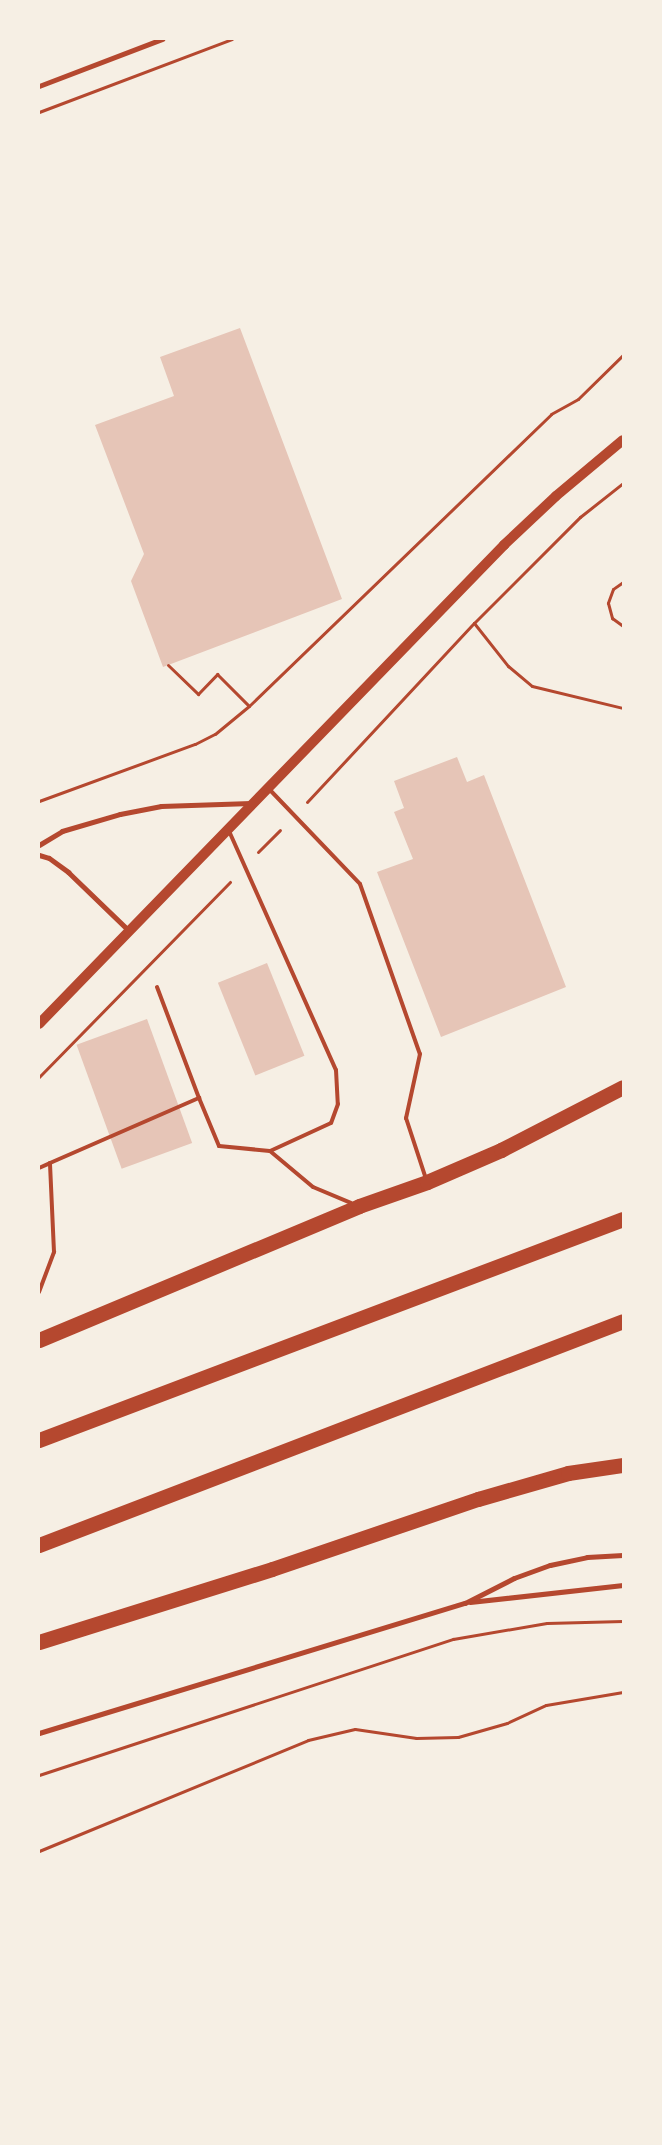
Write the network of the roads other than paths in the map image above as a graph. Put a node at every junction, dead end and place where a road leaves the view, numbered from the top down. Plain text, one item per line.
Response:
1 (162, 39) edge
2 (39, 86) edge
3 (623, 440) edge
4 (268, 788) junction
5 (253, 803) junction
6 (228, 829) junction
7 (39, 845) edge
8 (39, 855) edge
9 (128, 930) junction
10 (157, 987) dead end
11 (39, 1024) edge
12 (623, 1088) edge
13 (199, 1098) junction
14 (270, 1151) junction
15 (50, 1163) junction
16 (39, 1168) edge
17 (427, 1182) junction
18 (358, 1206) junction
19 (623, 1219) edge
20 (39, 1292) edge
21 (623, 1320) edge
22 (39, 1340) edge
23 (39, 1440) edge
24 (623, 1465) edge
25 (39, 1544) edge
26 (623, 1555) edge
27 (623, 1585) edge
28 (465, 1603) junction
29 (39, 1642) edge
30 (39, 1733) edge

1 - 2 street
3 - 4 main road
4 - 5 main road
4 - 17 lane
5 - 6 main road
5 - 7 street
6 - 9 main road
6 - 14 lane
8 - 9 street
9 - 11 main road
10 - 13 lane
12 - 17 highway
13 - 14 lane
13 - 15 lane
14 - 18 lane
15 - 16 lane
15 - 20 lane
17 - 18 highway
18 - 22 highway
19 - 23 highway
21 - 25 highway
24 - 29 highway
26 - 28 street
27 - 28 street
28 - 30 street

